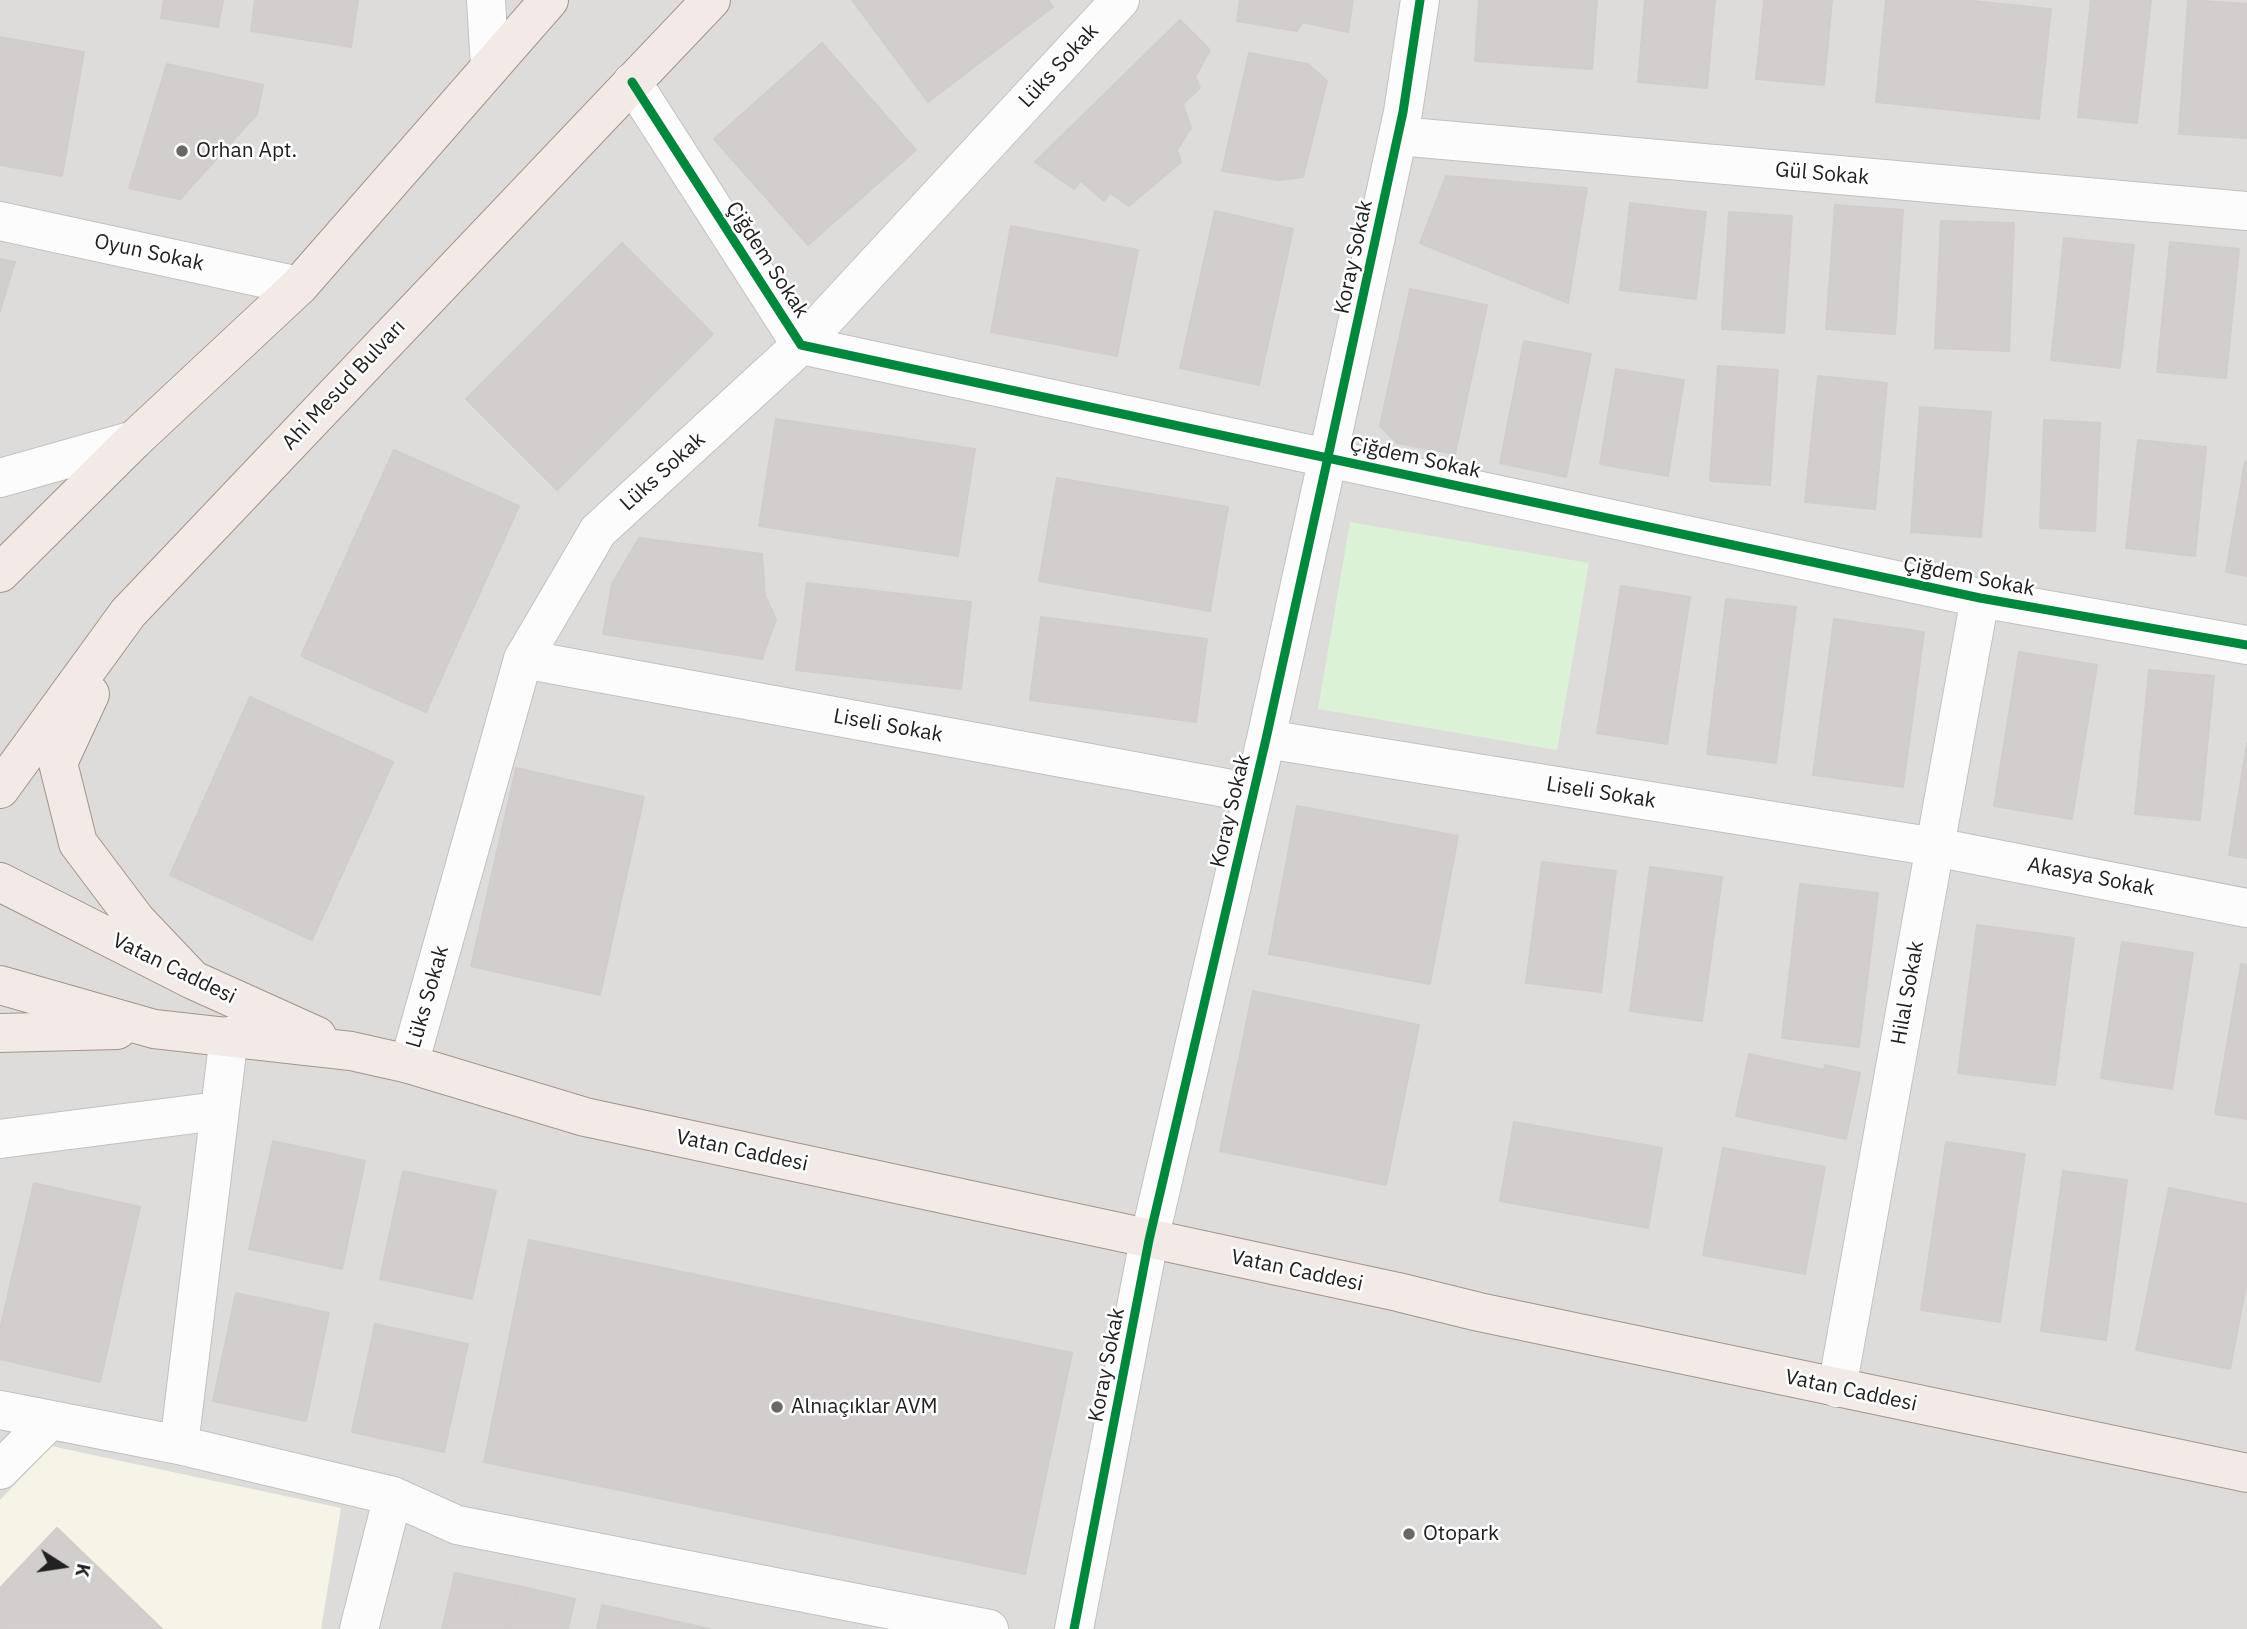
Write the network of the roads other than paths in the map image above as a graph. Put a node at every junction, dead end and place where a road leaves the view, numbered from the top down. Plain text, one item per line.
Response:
1 (486, 0) edge
2 (549, 0) edge
3 (710, 0) edge
4 (1121, 0) edge
5 (1420, 0) edge
6 (491, 67) junction
7 (632, 82) junction
8 (1398, 136) junction
9 (2247, 211) edge
10 (0, 221) edge
11 (299, 285) junction
12 (801, 345) junction
13 (134, 440) junction
14 (1328, 457) junction
15 (0, 478) edge
16 (3, 570) edge
17 (1980, 598) junction
18 (128, 613) junction
19 (2247, 645) edge
20 (523, 659) junction
21 (1266, 739) junction
22 (0, 789) edge
23 (1253, 793) junction
24 (1935, 847) junction
25 (0, 882) edge
26 (2247, 908) edge
27 (192, 980) junction
28 (0, 985) edge
29 (154, 1029) junction
30 (0, 1033) edge
31 (229, 1036) junction
32 (351, 1051) junction
33 (409, 1064) junction
34 (218, 1111) junction
35 (0, 1139) edge
36 (1149, 1240) junction
37 (1837, 1388) junction
38 (0, 1410) edge
39 (49, 1421) junction
40 (179, 1445) junction
41 (0, 1470) edge
42 (2247, 1474) edge
43 (393, 1496) junction
44 (359, 1629) edge
45 (989, 1629) edge
46 (1074, 1629) edge

1 - 6 street
2 - 6 main road
3 - 7 main road, Ahi Mesud Bulvarı
4 - 12 street, Lüks Sokak
5 - 8 street, Koray Sokak
6 - 11 main road
7 - 12 street, Çiğdem Sokak
7 - 18 main road, Ahi Mesud Bulvarı
8 - 9 street, Gül Sokak
8 - 14 street, Koray Sokak
10 - 11 street, Oyun Sokak
11 - 13 main road
12 - 14 street, Çiğdem Sokak
12 - 20 street, Lüks Sokak
13 - 15 street
13 - 16 main road
14 - 17 street, Çiğdem Sokak
14 - 21 street, Koray Sokak
17 - 19 street, Çiğdem Sokak
17 - 24 street, Hilal Sokak
18 - 22 main road, Ahi Mesud Bulvarı
18 - 27 main road
20 - 23 street, Liseli Sokak
20 - 33 street, Lüks Sokak
21 - 23 street, Koray Sokak
21 - 24 street, Liseli Sokak
23 - 36 street, Koray Sokak
24 - 26 street, Akasya Sokak
24 - 37 street, Hilal Sokak
25 - 27 main road, Vatan Caddesi
27 - 32 main road, Vatan Caddesi
28 - 29 main road, Vatan Caddesi
29 - 30 main road
29 - 31 main road, Vatan Caddesi
31 - 32 main road, Vatan Caddesi
31 - 34 street
32 - 33 main road, Vatan Caddesi
33 - 36 main road, Vatan Caddesi
34 - 35 street
34 - 40 street
36 - 37 main road, Vatan Caddesi
36 - 46 street, Koray Sokak
37 - 42 main road, Vatan Caddesi
38 - 39 street
39 - 40 street
39 - 41 street
40 - 43 street
43 - 44 street
43 - 45 street

